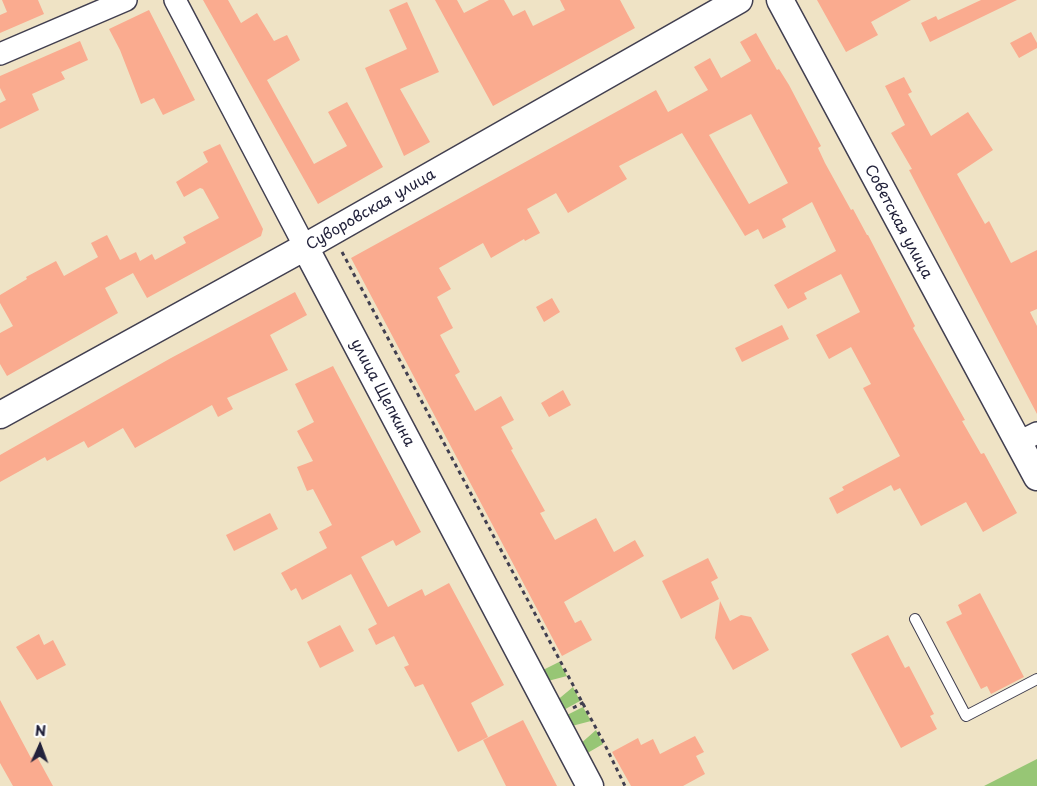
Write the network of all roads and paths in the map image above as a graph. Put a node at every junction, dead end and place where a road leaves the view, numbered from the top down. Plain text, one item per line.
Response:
1 (126, 0) edge
2 (174, 0) edge
3 (739, 0) edge
4 (780, 0) edge
5 (0, 54) edge
6 (331, 232) junction
7 (305, 247) junction
8 (0, 415) edge
9 (1028, 437) edge
10 (1037, 478) edge
11 (916, 619) dead end
12 (1037, 679) edge
13 (590, 786) edge
14 (625, 786) edge

1 - 5 street
2 - 7 street, улица Щепкина
3 - 6 street, Суворовская улица
4 - 9 street, Советская улица
6 - 7 street, Суворовская улица
6 - 14 path
7 - 8 street, Суворовская улица
7 - 13 street, улица Щепкина
9 - 10 street, Советская улица
11 - 12 lane

